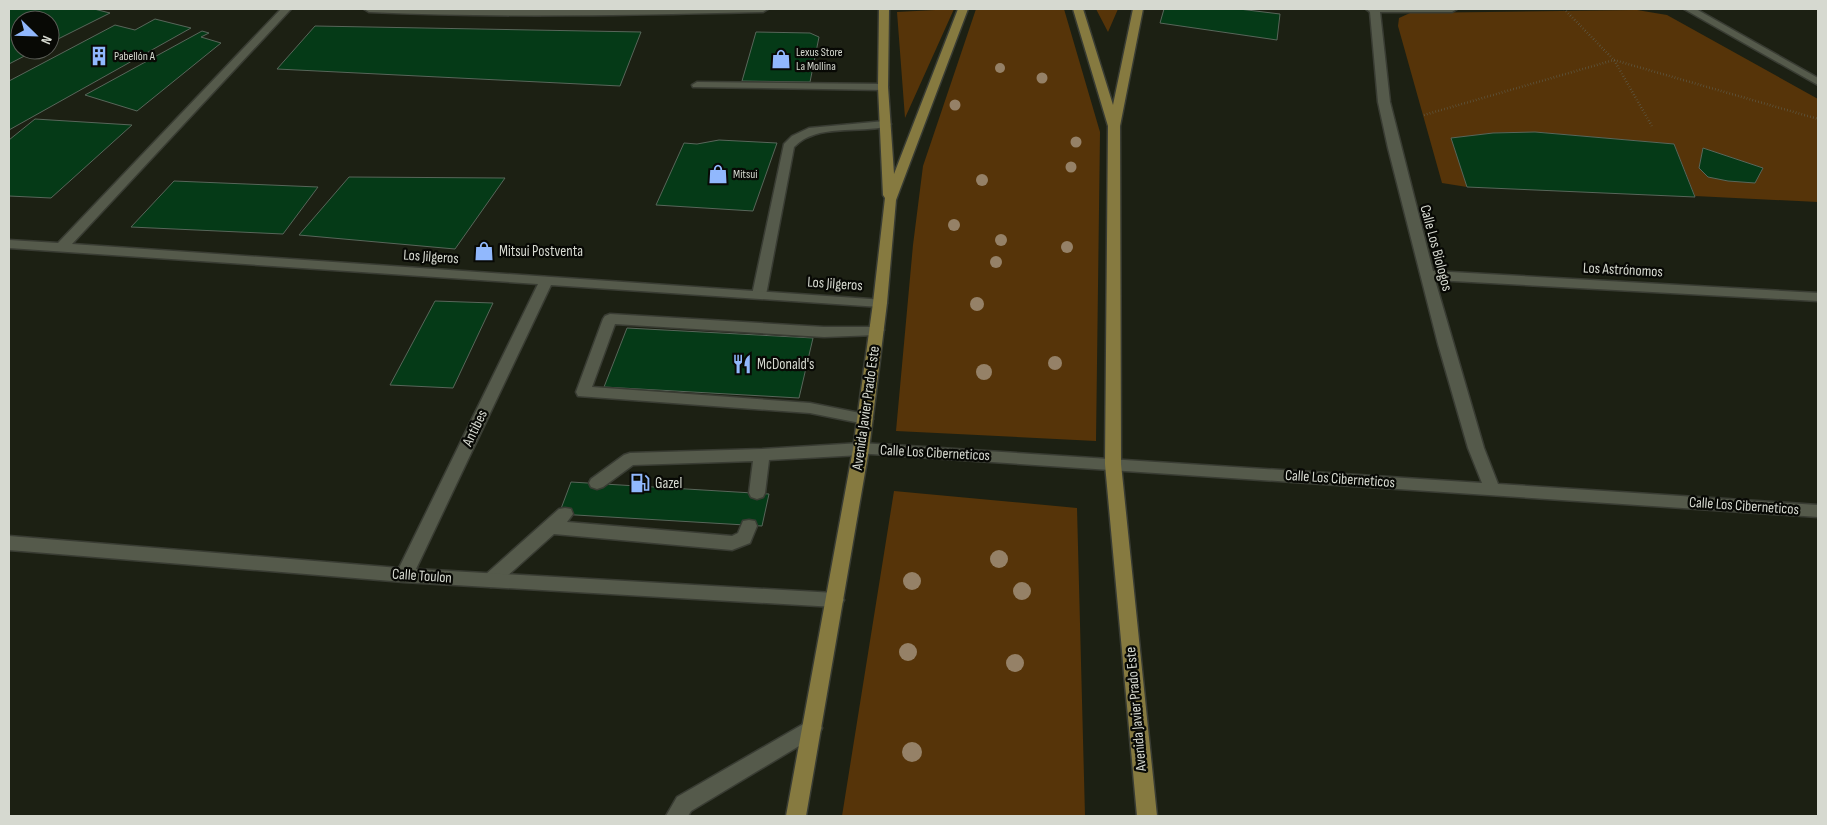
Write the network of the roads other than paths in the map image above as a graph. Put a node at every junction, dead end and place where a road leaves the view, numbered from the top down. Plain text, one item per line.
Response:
1 (286, 9) edge
2 (369, 9) edge
3 (763, 9) edge
4 (884, 9) edge
5 (963, 9) edge
6 (1078, 9) edge
7 (1138, 9) edge
8 (1374, 9) edge
9 (1452, 9) edge
10 (1689, 9) edge
11 (594, 11) edge
12 (1818, 82) edge
13 (696, 84) dead end
14 (883, 87) junction
15 (885, 124) junction
16 (1114, 126) junction
17 (890, 200) junction
18 (9, 244) edge
19 (61, 248) junction
20 (1426, 275) junction
21 (546, 281) junction
22 (759, 295) junction
23 (1818, 298) edge
24 (880, 303) junction
25 (876, 330) junction
26 (865, 419) junction
27 (861, 449) junction
28 (762, 455) junction
29 (1113, 464) junction
30 (597, 483) dead end
31 (1492, 489) junction
32 (757, 493) dead end
33 (1818, 511) edge
34 (565, 514) dead end
35 (749, 526) dead end
36 (551, 527) junction
37 (9, 543) edge
38 (404, 575) junction
39 (491, 580) junction
40 (835, 600) junction
41 (812, 728) junction
42 (676, 816) edge
43 (796, 816) edge
44 (1146, 816) edge

1 - 19 street
2 - 11 street
3 - 11 street
4 - 14 main road
5 - 17 main road, Avenida Javier Prado Este
6 - 16 main road, Avenida Javier Prado Este
7 - 16 main road
8 - 9 street
8 - 20 street, Calle Los Biologos
10 - 12 street
13 - 14 street
14 - 15 main road
15 - 17 main road
15 - 22 street
16 - 29 main road, Avenida Javier Prado Este
17 - 24 main road, Avenida Javier Prado Este
18 - 19 street, Los Jilgeros
19 - 21 street, Los Jilgeros
20 - 23 street, Los Astrónomos
20 - 31 street, Calle Los Biologos
21 - 22 street, Los Jilgeros
21 - 38 street, Antibes
22 - 24 street, Los Jilgeros
24 - 25 main road, Avenida Javier Prado Este
25 - 26 main road, Avenida Javier Prado Este
25 - 26 street
26 - 27 main road, Avenida Javier Prado Este
27 - 28 street, Calle Los Ciberneticos
27 - 29 street, Calle Los Ciberneticos
27 - 40 main road, Avenida Javier Prado Este
28 - 30 street, Calle Los Ciberneticos
28 - 32 street
29 - 31 street, Calle Los Ciberneticos
29 - 44 main road, Avenida Javier Prado Este
31 - 33 street, Calle Los Ciberneticos
34 - 36 street
35 - 36 street
36 - 39 street
37 - 38 street, Calle Toulon
38 - 39 street, Calle Toulon
39 - 40 street, Calle Toulon
40 - 41 main road, Avenida Javier Prado Este
41 - 42 street
41 - 43 main road, Avenida Javier Prado Este

